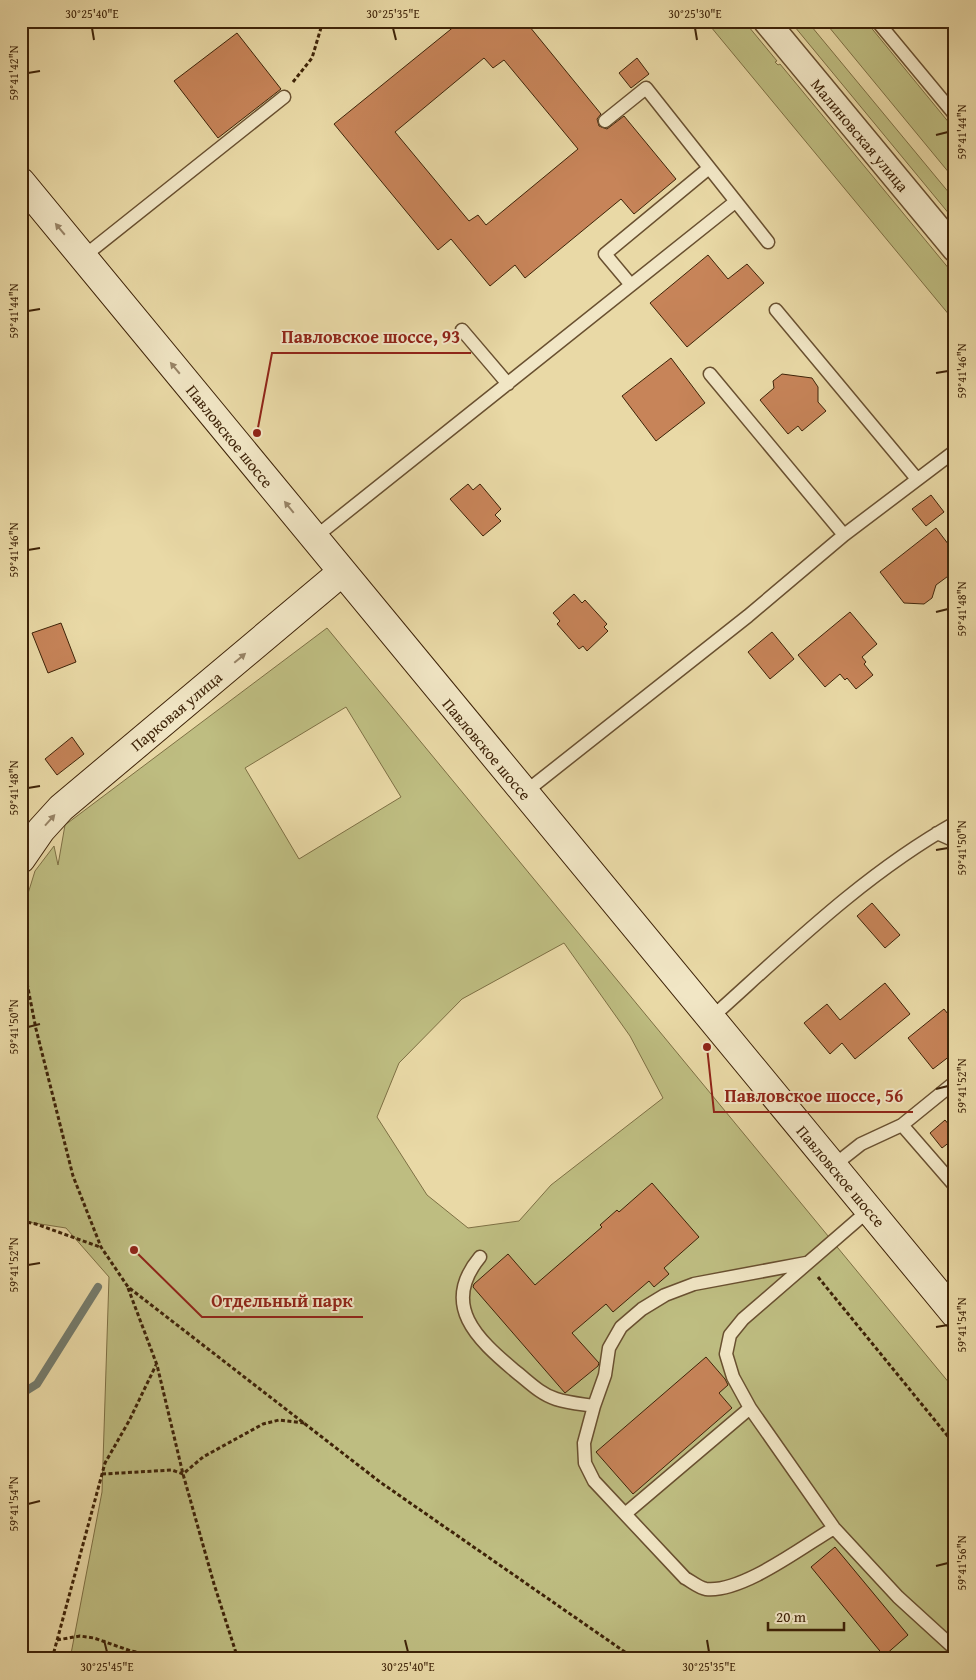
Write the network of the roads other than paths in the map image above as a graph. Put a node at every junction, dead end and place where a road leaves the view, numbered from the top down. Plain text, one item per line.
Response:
1 (766, 21) edge
2 (877, 21) edge
3 (284, 97) road end
4 (955, 115) edge
5 (605, 121) dead end
6 (709, 168) junction
7 (21, 182) edge
8 (735, 202) junction
9 (768, 242) dead end
10 (955, 249) edge
11 (83, 257) junction
12 (631, 285) junction
13 (776, 310) dead end
14 (462, 330) dead end
15 (710, 374) dead end
16 (508, 384) junction
17 (955, 451) edge
18 (918, 480) junction
19 (844, 536) junction
20 (314, 538) junction
21 (342, 572) junction
22 (524, 793) junction
23 (955, 823) edge
24 (937, 833) junction
25 (955, 841) edge
26 (21, 859) edge
27 (711, 1018) junction
28 (955, 1082) edge
29 (902, 1125) junction
30 (832, 1166) junction
31 (955, 1186) edge
32 (869, 1210) junction
33 (480, 1257) dead end
34 (806, 1263) junction
35 (955, 1314) edge
36 (594, 1406) junction
37 (750, 1408) junction
38 (625, 1514) junction
39 (834, 1528) junction
40 (955, 1649) edge

1 - 10 street, Малиновская улица
2 - 4 lane
3 - 11 lane
5 - 6 lane
6 - 8 lane
6 - 12 lane
11 -> 7 main road, Павловское шоссе
8 - 9 lane
8 - 12 lane
20 -> 11 main road, Павловское шоссе
12 - 16 lane
13 - 18 lane
14 - 16 lane
15 - 19 lane
16 - 20 lane
17 - 18 lane
18 - 19 lane
19 - 22 lane
20 - 21 main road, Павловское шоссе
21 - 22 main road, Павловское шоссе
26 -> 21 main road, Парковая улица
22 - 27 main road, Павловское шоссе
23 - 24 lane
24 - 25 lane
24 - 27 lane
27 - 30 main road, Павловское шоссе
28 - 29 lane
29 - 30 lane
29 - 31 lane
30 - 32 main road, Павловское шоссе
32 - 34 lane
32 - 35 main road, Павловское шоссе
33 - 36 lane
34 - 36 lane
34 - 37 lane
36 - 38 lane
37 - 38 lane
37 - 39 lane
38 - 39 lane
39 - 40 lane

